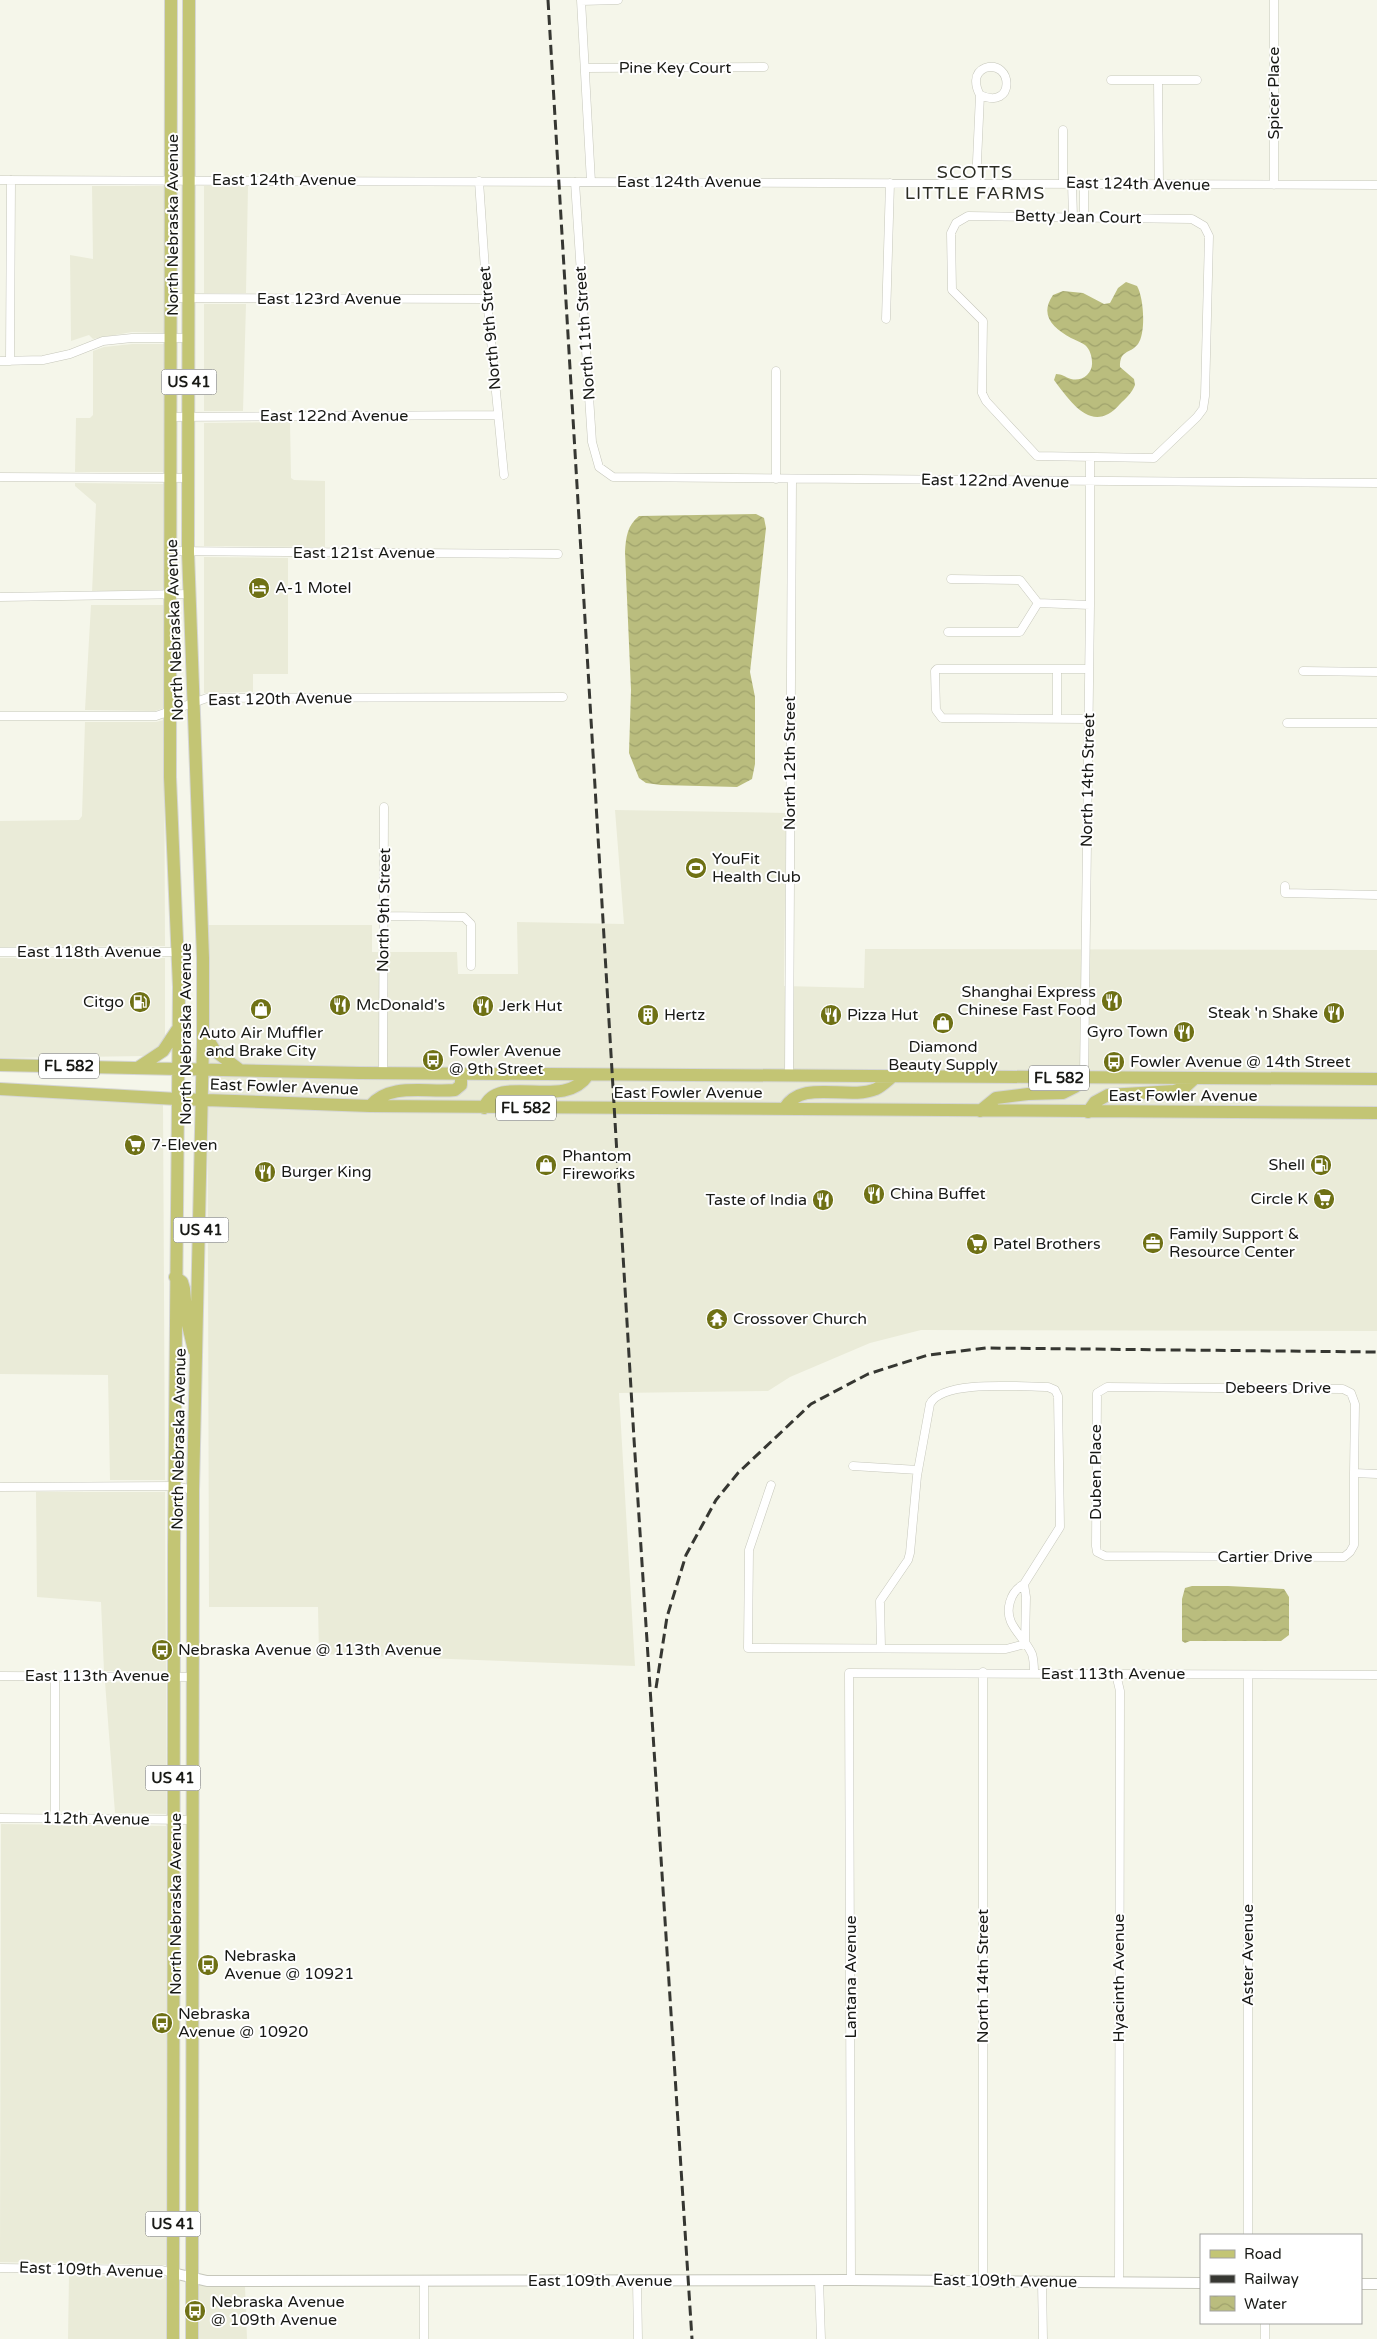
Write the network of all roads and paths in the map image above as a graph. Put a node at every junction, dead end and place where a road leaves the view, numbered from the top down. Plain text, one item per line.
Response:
1 (171, 0) edge
2 (189, 0) edge
3 (581, 0) edge
4 (618, 0) edge
5 (1274, 0) edge
6 (764, 67) dead end
7 (586, 68) junction
8 (1111, 80) dead end
9 (1158, 80) junction
10 (1197, 80) dead end
11 (980, 95) junction
12 (1063, 130) dead end
13 (0, 180) edge
14 (11, 180) junction
15 (171, 180) junction
16 (189, 180) junction
17 (479, 181) junction
18 (575, 182) junction
19 (591, 182) junction
20 (1063, 183) junction
21 (890, 184) junction
22 (976, 184) junction
23 (1072, 184) junction
24 (1084, 184) junction
25 (1159, 184) junction
26 (1274, 185) junction
27 (1377, 185) edge
28 (1073, 217) junction
29 (1084, 217) junction
30 (171, 298) junction
31 (189, 298) junction
32 (487, 299) junction
33 (886, 319) dead end
34 (171, 338) junction
35 (189, 338) junction
36 (0, 361) edge
37 (10, 361) junction
38 (776, 371) dead end
39 (497, 416) junction
40 (171, 417) junction
41 (188, 417) junction
42 (1090, 457) junction
43 (504, 475) dead end
44 (0, 477) edge
45 (171, 478) junction
46 (189, 478) junction
47 (613, 478) joint
48 (776, 479) junction
49 (792, 479) junction
50 (1089, 482) junction
51 (1377, 484) edge
52 (170, 551) junction
53 (188, 552) junction
54 (558, 554) dead end
55 (951, 579) dead end
56 (190, 594) junction
57 (170, 596) junction
58 (0, 597) edge
59 (1038, 603) junction
60 (1090, 605) junction
61 (948, 632) dead end
62 (1057, 669) junction
63 (1089, 669) junction
64 (1303, 671) dead end
65 (1377, 672) edge
66 (563, 697) dead end
67 (194, 702) junction
68 (169, 713) junction
69 (0, 716) edge
70 (1057, 718) junction
71 (1089, 719) junction
72 (1287, 723) dead end
73 (1377, 723) edge
74 (384, 807) dead end
75 (1285, 886) dead end
76 (1377, 895) edge
77 (383, 916) junction
78 (0, 952) edge
79 (177, 952) junction
80 (471, 966) dead end
81 (178, 1028) junction
82 (203, 1032) junction
83 (0, 1065) edge
84 (138, 1067) junction
85 (178, 1069) junction
86 (203, 1069) junction
87 (240, 1070) junction
88 (383, 1074) junction
89 (461, 1074) junction
90 (588, 1075) junction
91 (789, 1077) junction
92 (892, 1077) junction
93 (1084, 1078) junction
94 (1195, 1078) junction
95 (1377, 1079) edge
96 (0, 1089) edge
97 (177, 1099) junction
98 (203, 1100) junction
99 (370, 1106) junction
100 (484, 1108) junction
101 (784, 1109) junction
102 (980, 1111) junction
103 (1088, 1112) junction
104 (1377, 1113) edge
105 (175, 1277) junction
106 (198, 1359) junction
107 (1100, 1389) joint
108 (853, 1466) dead end
109 (918, 1470) junction
110 (1354, 1473) junction
111 (1377, 1474) edge
112 (771, 1485) dead end
113 (0, 1486) edge
114 (175, 1486) junction
115 (193, 1490) junction
116 (1099, 1554) joint
117 (1024, 1584) junction
118 (1025, 1644) junction
119 (880, 1648) junction
120 (174, 1660) junction
121 (193, 1661) junction
122 (983, 1672) junction
123 (850, 1673) joint
124 (1034, 1673) junction
125 (1116, 1674) junction
126 (1248, 1675) junction
127 (0, 1676) edge
128 (55, 1676) junction
129 (1377, 1676) edge
130 (174, 1677) junction
131 (193, 1677) junction
132 (0, 1818) edge
133 (55, 1818) junction
134 (173, 1820) junction
135 (192, 1820) junction
136 (173, 2110) junction
137 (193, 2110) junction
138 (1248, 2234) edge
139 (0, 2268) edge
140 (173, 2273) junction
141 (192, 2278) junction
142 (424, 2280) junction
143 (637, 2280) junction
144 (819, 2280) junction
145 (851, 2280) junction
146 (983, 2281) junction
147 (1042, 2282) junction
148 (1118, 2283) junction
149 (1200, 2283) edge
150 (1362, 2284) edge
151 (1377, 2284) edge
152 (1265, 2324) edge
153 (173, 2339) edge
154 (192, 2339) edge
155 (424, 2339) edge
156 (638, 2339) edge
157 (821, 2339) edge
158 (1043, 2339) edge
159 (1265, 2339) edge

1 - 15 main road, North Nebraska Avenue / US 41
2 - 16 main road, North Nebraska Avenue / US 41
3 - 4 street
3 - 7 street
5 - 26 street, Spicer Place
6 - 7 street, Pine Key Court
7 - 19 street
8 - 9 street
9 - 10 street
9 - 25 street
11 - 11 street
11 - 22 street
12 - 20 street
13 - 14 street, East 124th Avenue
14 - 15 street, East 124th Avenue
14 - 37 street
15 - 16 street, East 124th Avenue
15 - 30 main road, North Nebraska Avenue / US 41
16 - 17 street, East 124th Avenue
16 - 31 main road, North Nebraska Avenue / US 41
17 - 18 street, East 124th Avenue
17 - 32 street, North 9th Street
18 - 19 street, East 124th Avenue
18 - 47 street, North 11th Street
19 - 21 street, East 124th Avenue
20 - 22 street, East 124th Avenue
20 - 23 street, East 124th Avenue
21 - 22 street, East 124th Avenue
21 - 33 street
23 - 24 street, East 124th Avenue
23 - 28 street
24 - 25 street, East 124th Avenue
24 - 29 street
25 - 26 street, East 124th Avenue
26 - 27 street, East 124th Avenue
28 - 29 street, Betty Jean Court
28 - 42 street, Betty Jean Court
29 - 42 street, Betty Jean Court
30 - 31 street, East 123rd Avenue
30 - 34 main road, North Nebraska Avenue / US 41
31 - 32 street, East 123rd Avenue
31 - 35 main road, North Nebraska Avenue / US 41
32 - 39 street, North 9th Street
34 - 35 street
34 - 37 street
34 - 40 main road, North Nebraska Avenue / US 41
35 - 41 main road, North Nebraska Avenue / US 41
36 - 37 street
38 - 48 street
39 - 41 street, East 122nd Avenue
39 - 43 street, North 9th Street
40 - 41 street, East 122nd Avenue
40 - 45 main road, North Nebraska Avenue / US 41
41 - 46 main road, North Nebraska Avenue / US 41
42 - 50 street
44 - 45 street
45 - 46 street
45 - 52 main road, North Nebraska Avenue / US 41
46 - 53 main road, North Nebraska Avenue / US 41
47 - 48 street, East 122nd Avenue
48 - 49 street, East 122nd Avenue
49 - 50 street, East 122nd Avenue
49 - 91 street, North 12th Street
50 - 51 street, East 122nd Avenue
50 - 60 street, North 14th Street
52 - 53 street, East 121st Avenue
52 - 57 main road, North Nebraska Avenue / US 41
53 - 54 street, East 121st Avenue
53 - 56 main road, North Nebraska Avenue / US 41
55 - 59 street
56 - 57 street
56 - 67 main road, North Nebraska Avenue / US 41
57 - 58 street
57 - 68 main road, North Nebraska Avenue / US 41
59 - 60 street
59 - 61 street
60 - 63 street, North 14th Street
62 - 63 street
62 - 70 street
62 - 70 street
63 - 71 street, North 14th Street
64 - 65 street
66 - 67 street, East 120th Avenue
67 - 68 street, East 120th Avenue
67 - 82 main road, North Nebraska Avenue / US 41
68 - 69 street, East 120th Avenue
68 - 79 main road, North Nebraska Avenue / US 41
70 - 71 street
71 - 93 street, North 14th Street
72 - 73 street
74 - 77 street, North 9th Street
75 - 76 street
77 - 80 street
77 - 88 street, North 9th Street
78 - 79 street, East 118th Avenue
79 - 81 main road, North Nebraska Avenue / US 41
81 - 84 main road
81 - 85 main road, North Nebraska Avenue / US 41
82 - 86 main road, North Nebraska Avenue / US 41
82 - 87 main road
83 - 84 main road, East Fowler Avenue / FL 582
84 - 85 main road, East Fowler Avenue / FL 582
85 - 86 main road, East Fowler Avenue / FL 582
85 - 97 main road, North Nebraska Avenue / US 41
86 - 87 main road, East Fowler Avenue / FL 582
86 - 98 main road, North Nebraska Avenue / US 41
87 - 88 main road, East Fowler Avenue / FL 582
88 - 89 main road, East Fowler Avenue / FL 582
89 - 90 main road, East Fowler Avenue / FL 582
89 - 99 main road
90 - 91 main road, East Fowler Avenue / FL 582
90 - 100 main road
91 - 92 main road, East Fowler Avenue / FL 582
92 - 93 main road, East Fowler Avenue / FL 582
92 - 101 main road
93 - 94 main road, East Fowler Avenue / FL 582
93 - 102 main road
94 - 95 main road, East Fowler Avenue / FL 582
94 - 103 main road
96 - 97 main road, East Fowler Avenue / FL 582
97 - 98 main road, East Fowler Avenue / FL 582
97 - 105 main road, North Nebraska Avenue / US 41
98 - 99 main road, East Fowler Avenue / FL 582
98 - 106 main road, North Nebraska Avenue / US 41
99 - 100 main road, East Fowler Avenue / FL 582
100 - 101 main road, East Fowler Avenue / FL 582
101 - 102 main road, East Fowler Avenue / FL 582
102 - 103 main road, East Fowler Avenue / FL 582
103 - 104 main road, East Fowler Avenue / FL 582
105 - 106 main road
105 - 114 main road, North Nebraska Avenue / US 41
106 - 115 main road, North Nebraska Avenue / US 41
107 - 110 street, Debeers Drive
107 - 116 street, Duben Place
108 - 109 street
109 - 117 street
109 - 119 street
110 - 111 street
110 - 116 street, Cartier Drive
112 - 119 street
113 - 114 street
114 - 115 street
114 - 120 main road, North Nebraska Avenue / US 41
115 - 121 main road, North Nebraska Avenue / US 41
117 - 118 street
117 - 118 street
118 - 119 street
118 - 124 street
120 - 121 main road
120 - 130 main road, North Nebraska Avenue / US 41
121 - 131 main road, North Nebraska Avenue / US 41
122 - 123 street, East 113th Avenue
122 - 124 street, East 113th Avenue
122 - 146 street, North 14th Street
123 - 145 street, Lantana Avenue
124 - 125 street, East 113th Avenue
125 - 126 street, East 113th Avenue
125 - 148 street, Hyacinth Avenue
126 - 129 street, East 113th Avenue
126 - 138 street, Aster Avenue
127 - 128 street, East 113th Avenue
128 - 130 street, East 113th Avenue
128 - 133 street
130 - 131 street, East 113th Avenue
130 - 134 main road, North Nebraska Avenue / US 41
131 - 135 main road, North Nebraska Avenue / US 41
132 - 133 street, 112th Avenue
133 - 134 street, 112th Avenue
134 - 135 street, 112th Avenue
134 - 136 main road, North Nebraska Avenue / US 41
135 - 137 main road, North Nebraska Avenue / US 41
136 - 137 main road
136 - 140 main road, North Nebraska Avenue / US 41
137 - 141 main road, North Nebraska Avenue / US 41
139 - 140 street, East 109th Avenue
140 - 141 street, East 109th Avenue
140 - 153 main road, North Nebraska Avenue / US 41
141 - 142 street, East 109th Avenue
141 - 154 main road, North Nebraska Avenue / US 41
142 - 143 street, East 109th Avenue
142 - 155 street
143 - 144 street, East 109th Avenue
143 - 156 street
144 - 145 street, East 109th Avenue
144 - 157 street
145 - 146 street, East 109th Avenue
146 - 147 street, East 109th Avenue
147 - 148 street, East 109th Avenue
147 - 158 street
148 - 149 street, East 109th Avenue
150 - 151 street
152 - 159 street

